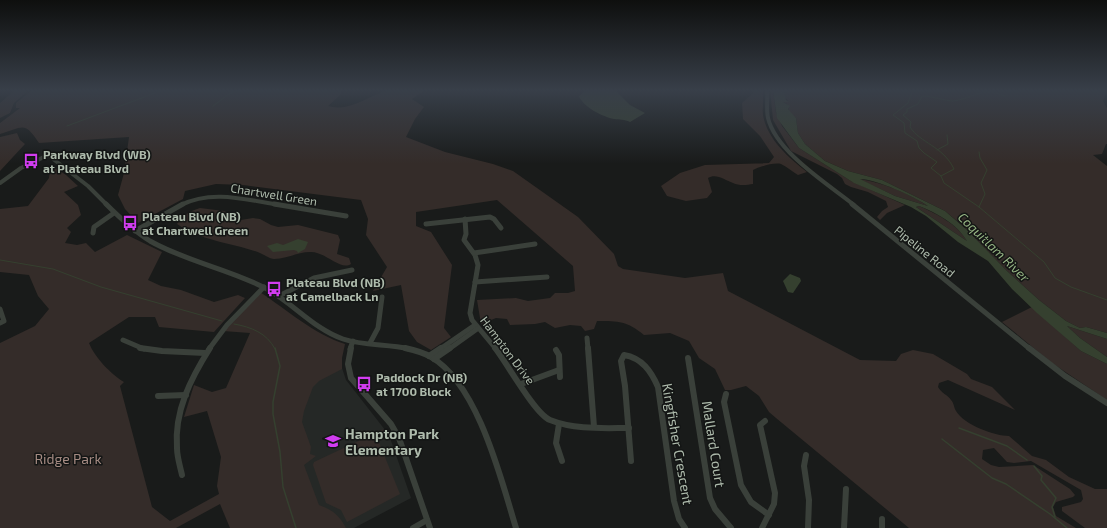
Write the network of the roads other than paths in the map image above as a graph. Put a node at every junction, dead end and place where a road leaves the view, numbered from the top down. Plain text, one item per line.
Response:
1 (768, 115) edge
2 (0, 184) edge
3 (114, 213) junction
4 (346, 216) dead end
5 (465, 219) junction
6 (426, 224) dead end
7 (501, 228) dead end
8 (135, 231) junction
9 (93, 233) dead end
10 (535, 244) dead end
11 (474, 253) junction
12 (352, 270) dead end
13 (547, 277) dead end
14 (475, 282) junction
15 (264, 287) junction
16 (279, 296) junction
17 (382, 297) dead end
18 (0, 309) edge
19 (0, 323) edge
20 (476, 327) junction
21 (587, 338) dead end
22 (123, 340) dead end
23 (353, 341) junction
24 (370, 343) junction
25 (556, 350) dead end
26 (205, 353) junction
27 (431, 358) junction
28 (688, 358) dead end
29 (521, 384) junction
30 (726, 394) dead end
31 (186, 395) junction
32 (158, 396) dead end
33 (1107, 403) edge
34 (765, 421) dead end
35 (559, 424) junction
36 (594, 427) junction
37 (628, 428) junction
38 (806, 455) dead end
39 (562, 461) dead end
40 (631, 461) dead end
41 (182, 475) dead end
42 (846, 489) dead end
43 (769, 515) junction
44 (882, 519) dead end
45 (427, 520) junction
46 (413, 528) edge
47 (430, 528) edge
48 (516, 528) edge
49 (685, 528) edge
50 (731, 528) edge
51 (762, 528) edge
52 (808, 528) edge
53 (844, 528) edge
54 (882, 528) edge

1 - 33 street, Pipeline Road
2 - 3 street
3 - 8 street
3 - 9 street
4 - 8 street, Chartwell Green
5 - 6 street
5 - 7 street
5 - 11 street, Hampton Drive
8 - 15 street
10 - 11 street
11 - 14 street, Hampton Drive
12 - 16 street
13 - 14 street
14 - 20 street, Hampton Drive
15 - 16 street
15 - 26 street
16 - 23 street
17 - 24 street
18 - 19 street
20 - 27 street
20 - 29 street, Hampton Drive
21 - 36 street
22 - 26 street
23 - 24 street
23 - 45 street
24 - 27 street
25 - 29 street
26 - 31 street
27 - 48 street
28 - 50 street, Mallard Court
29 - 35 street, Hampton Drive
30 - 43 street
31 - 32 street
31 - 41 street
34 - 43 street
35 - 36 street, Hampton Drive
35 - 39 street
36 - 37 street, Hampton Drive
37 - 40 street
37 - 49 street, Kingfisher Crescent
38 - 52 street
42 - 53 street
43 - 51 street
44 - 54 street
45 - 46 street
45 - 47 street

